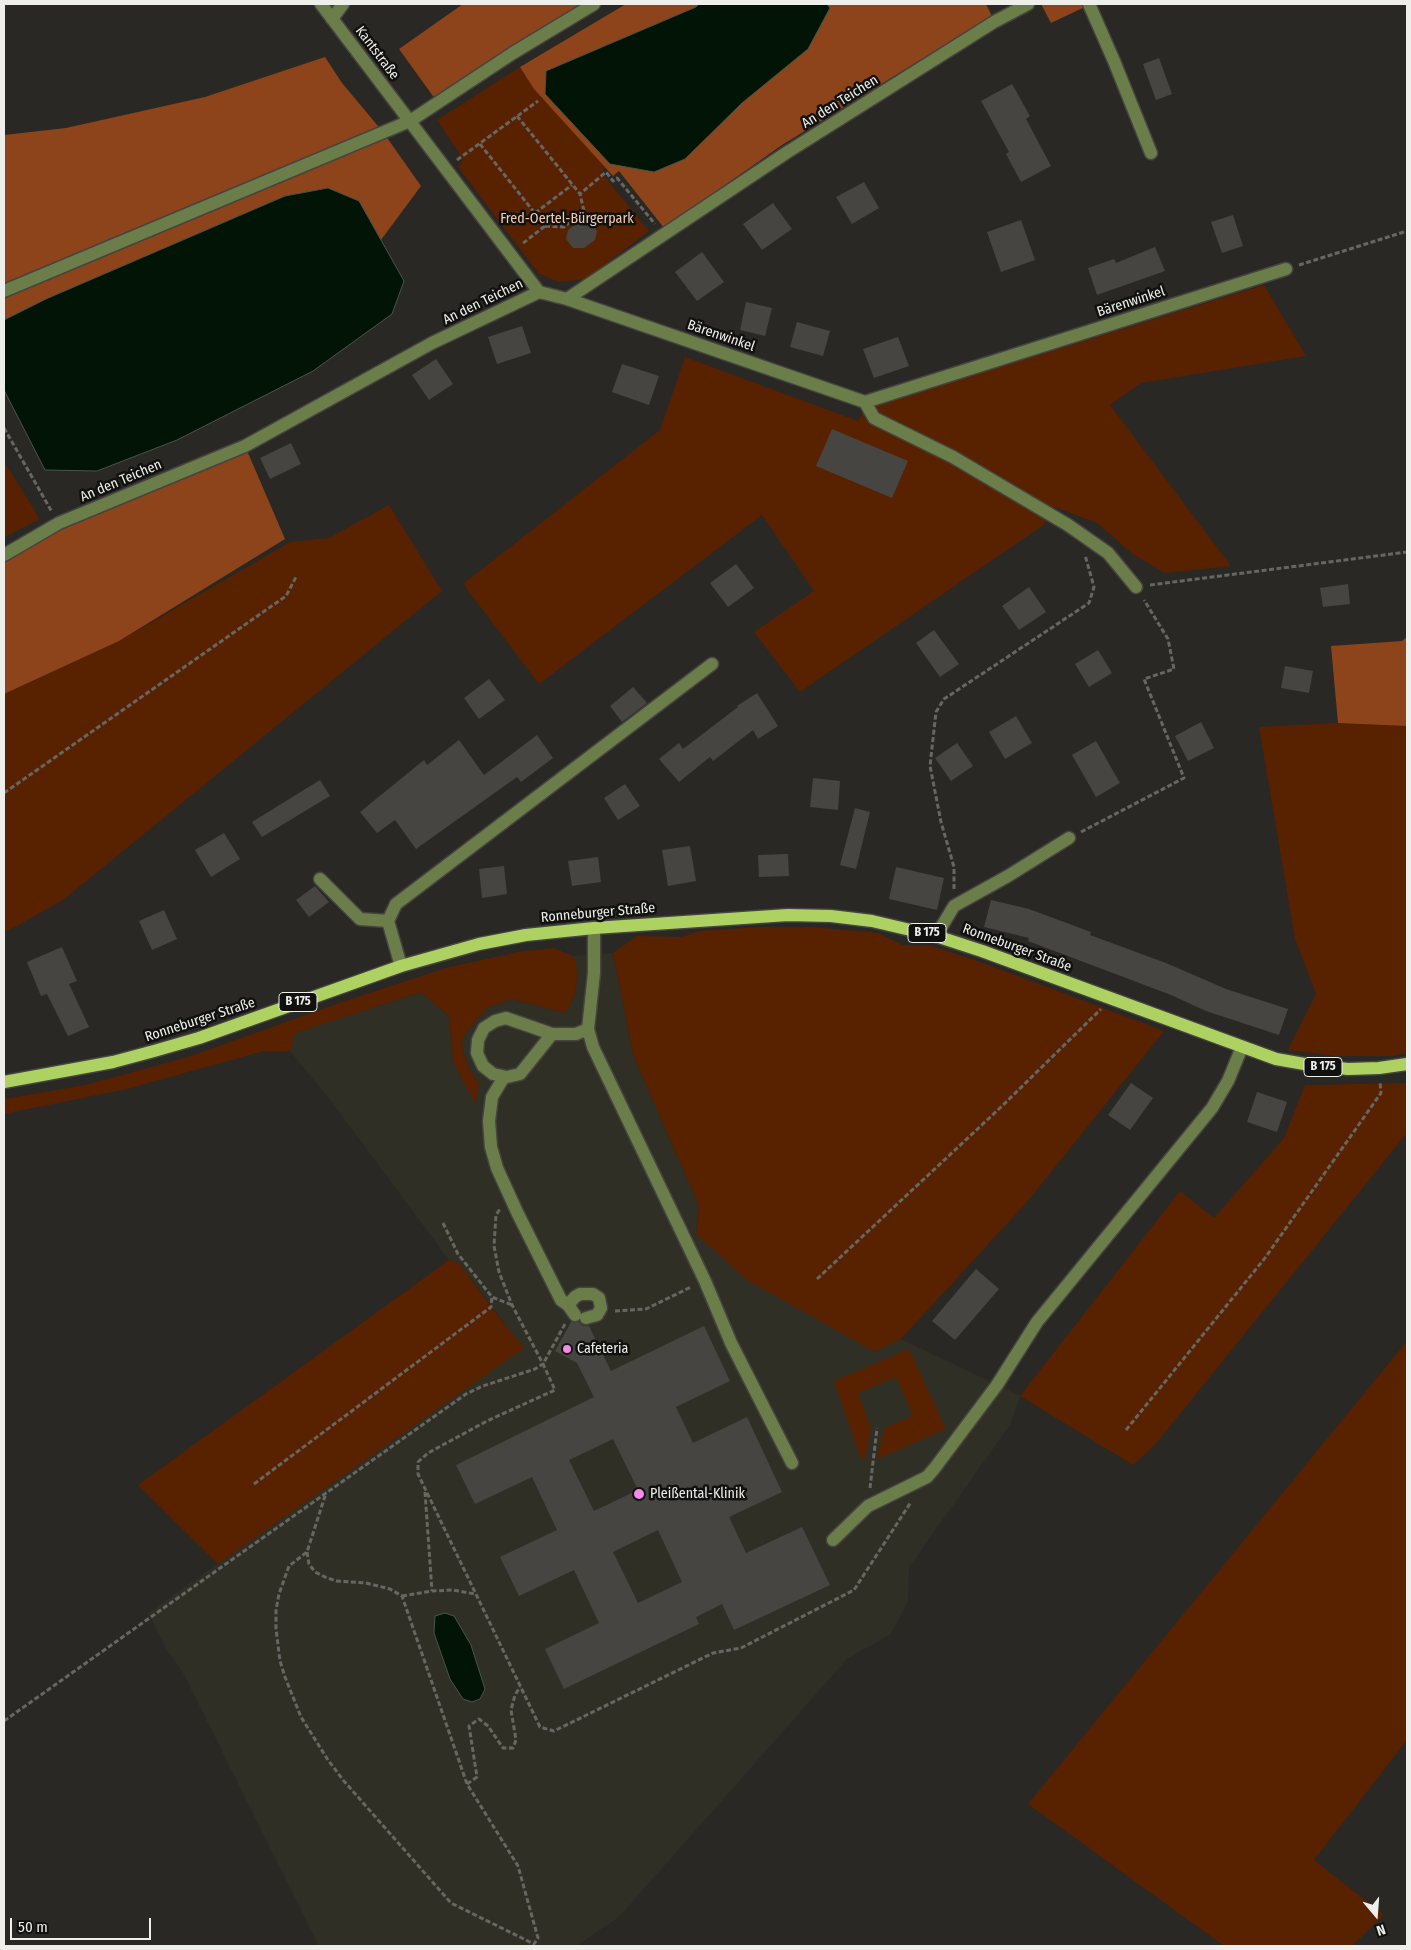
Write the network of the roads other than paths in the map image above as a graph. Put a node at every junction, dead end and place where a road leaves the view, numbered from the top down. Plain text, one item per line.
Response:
1 (321, 4) edge
2 (343, 4) edge
3 (594, 4) edge
4 (1028, 4) edge
5 (1089, 4) edge
6 (332, 19) junction
7 (410, 121) junction
8 (1150, 153) dead end
9 (1286, 269) road end
10 (4, 291) edge
11 (540, 292) junction
12 (567, 299) junction
13 (865, 402) junction
14 (4, 555) edge
15 (1136, 586) road end
16 (712, 664) dead end
17 (1069, 838) road end
18 (320, 879) dead end
19 (388, 921) junction
20 (594, 928) junction
21 (936, 936) junction
22 (401, 966) junction
23 (588, 1029) junction
24 (552, 1034) junction
25 (1242, 1047) junction
26 (1407, 1064) edge
27 (504, 1077) junction
28 (4, 1082) edge
29 (574, 1315) junction
30 (792, 1463) dead end
31 (833, 1540) dead end

1 - 6 street, Kantstraße
2 - 6 street
3 - 7 street
4 - 12 street, An den Teichen
5 - 8 street
6 - 7 street, Kantstraße
7 - 10 street
7 - 11 street, Kantstraße
9 - 13 street, Bärenwinkel
11 - 12 street, An den Teichen
11 - 14 street, An den Teichen
12 - 13 street, Bärenwinkel
13 - 15 street
16 - 19 street
17 - 21 street
18 - 19 street
19 - 22 street
20 - 21 main road, Ronneburger Straße / B 175
20 - 22 main road, Ronneburger Straße / B 175
20 - 23 street
21 - 25 main road, Ronneburger Straße / B 175
22 - 28 main road, Ronneburger Straße / B 175
23 - 24 street
23 - 30 street
24 - 27 street
24 - 27 street
25 - 26 main road, Ronneburger Straße / B 175
25 - 31 street
27 - 29 street
29 - 29 street

